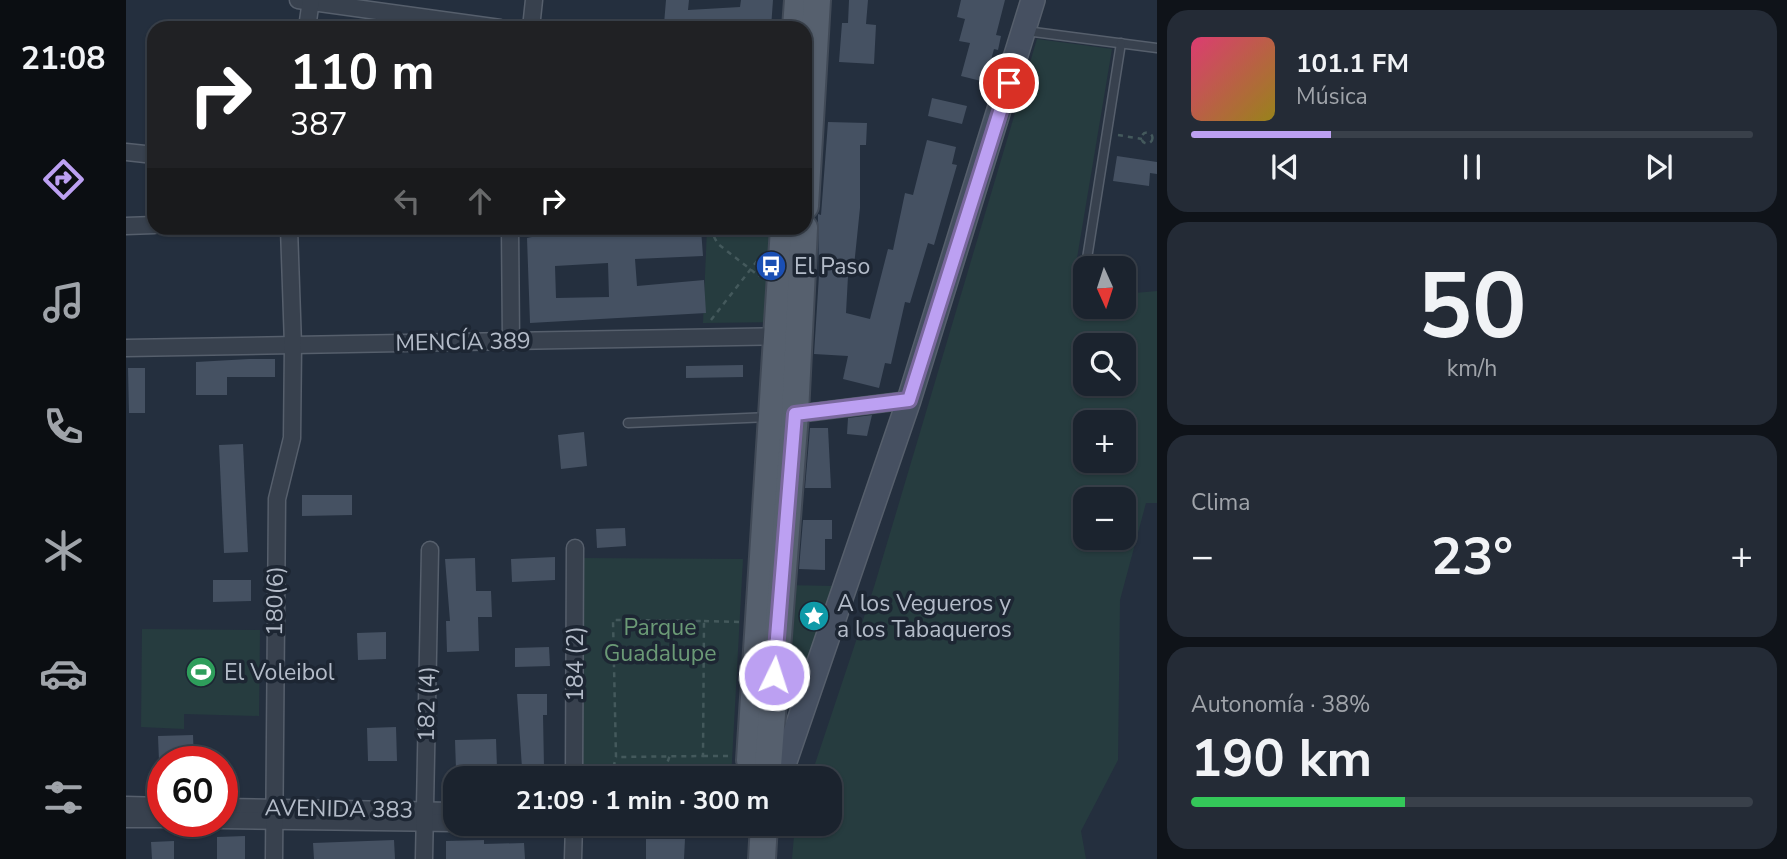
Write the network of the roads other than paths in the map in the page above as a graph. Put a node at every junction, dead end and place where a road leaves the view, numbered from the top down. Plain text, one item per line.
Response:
1 (534, 0) edge
2 (798, 0) edge
3 (817, 0) edge
4 (1033, 0) edge
5 (307, 1) edge
6 (307, 21) edge
7 (450, 21) edge
8 (532, 21) edge
9 (796, 21) edge
10 (1026, 31) junction
11 (812, 42) edge
12 (1121, 43) junction
13 (1157, 48) edge
14 (126, 152) edge
15 (147, 154) edge
16 (147, 225) edge
17 (126, 226) edge
18 (289, 235) edge
19 (510, 235) edge
20 (783, 235) edge
21 (803, 235) edge
22 (1087, 256) edge
23 (789, 335) junction
24 (511, 341) junction
25 (293, 345) junction
26 (126, 348) edge
27 (909, 400) junction
28 (784, 415) junction
29 (628, 423) dead end
30 (575, 548) dead end
31 (430, 550) dead end
32 (574, 766) edge
33 (750, 766) edge
34 (768, 766) edge
35 (784, 766) edge
36 (126, 805) edge
37 (147, 806) edge
38 (238, 809) edge
39 (443, 812) edge
40 (274, 814) junction
41 (425, 816) junction
42 (238, 818) edge
43 (126, 819) edge
44 (147, 819) edge
45 (443, 820) edge
46 (574, 836) edge
47 (750, 836) edge
48 (755, 836) edge
49 (274, 859) edge
50 (424, 859) edge
51 (573, 859) edge
52 (746, 859) edge
53 (762, 859) edge

1 - 8 street
2 - 9 main road
3 - 11 main road
4 - 10 main road
5 - 6 street
5 - 7 street
10 - 12 lane
10 - 27 main road
12 - 13 lane
12 - 22 lane
14 - 15 street
16 - 17 street
18 - 25 street, 180(6)
19 - 24 street
20 - 23 main road
21 - 23 main road
23 - 24 street, MENCÍA 389
23 - 28 main road
24 - 25 street, MENCÍA 389
25 - 26 street, MENCÍA 389
25 - 40 street, 180(6)
27 - 28 street
27 - 35 main road
28 - 29 lane
28 - 33 main road
28 - 34 main road
30 - 32 street, 184 (2)
31 - 41 street, 182 (4)
36 - 37 street
38 - 40 street, AVENIDA 383
39 - 41 street, AVENIDA 383
40 - 41 street, AVENIDA 383
40 - 42 street, AVENIDA 383
40 - 49 street, 180(6)
41 - 45 street, AVENIDA 383
41 - 50 street, 182 (4)
43 - 44 street
46 - 51 street
47 - 52 main road
48 - 53 main road

